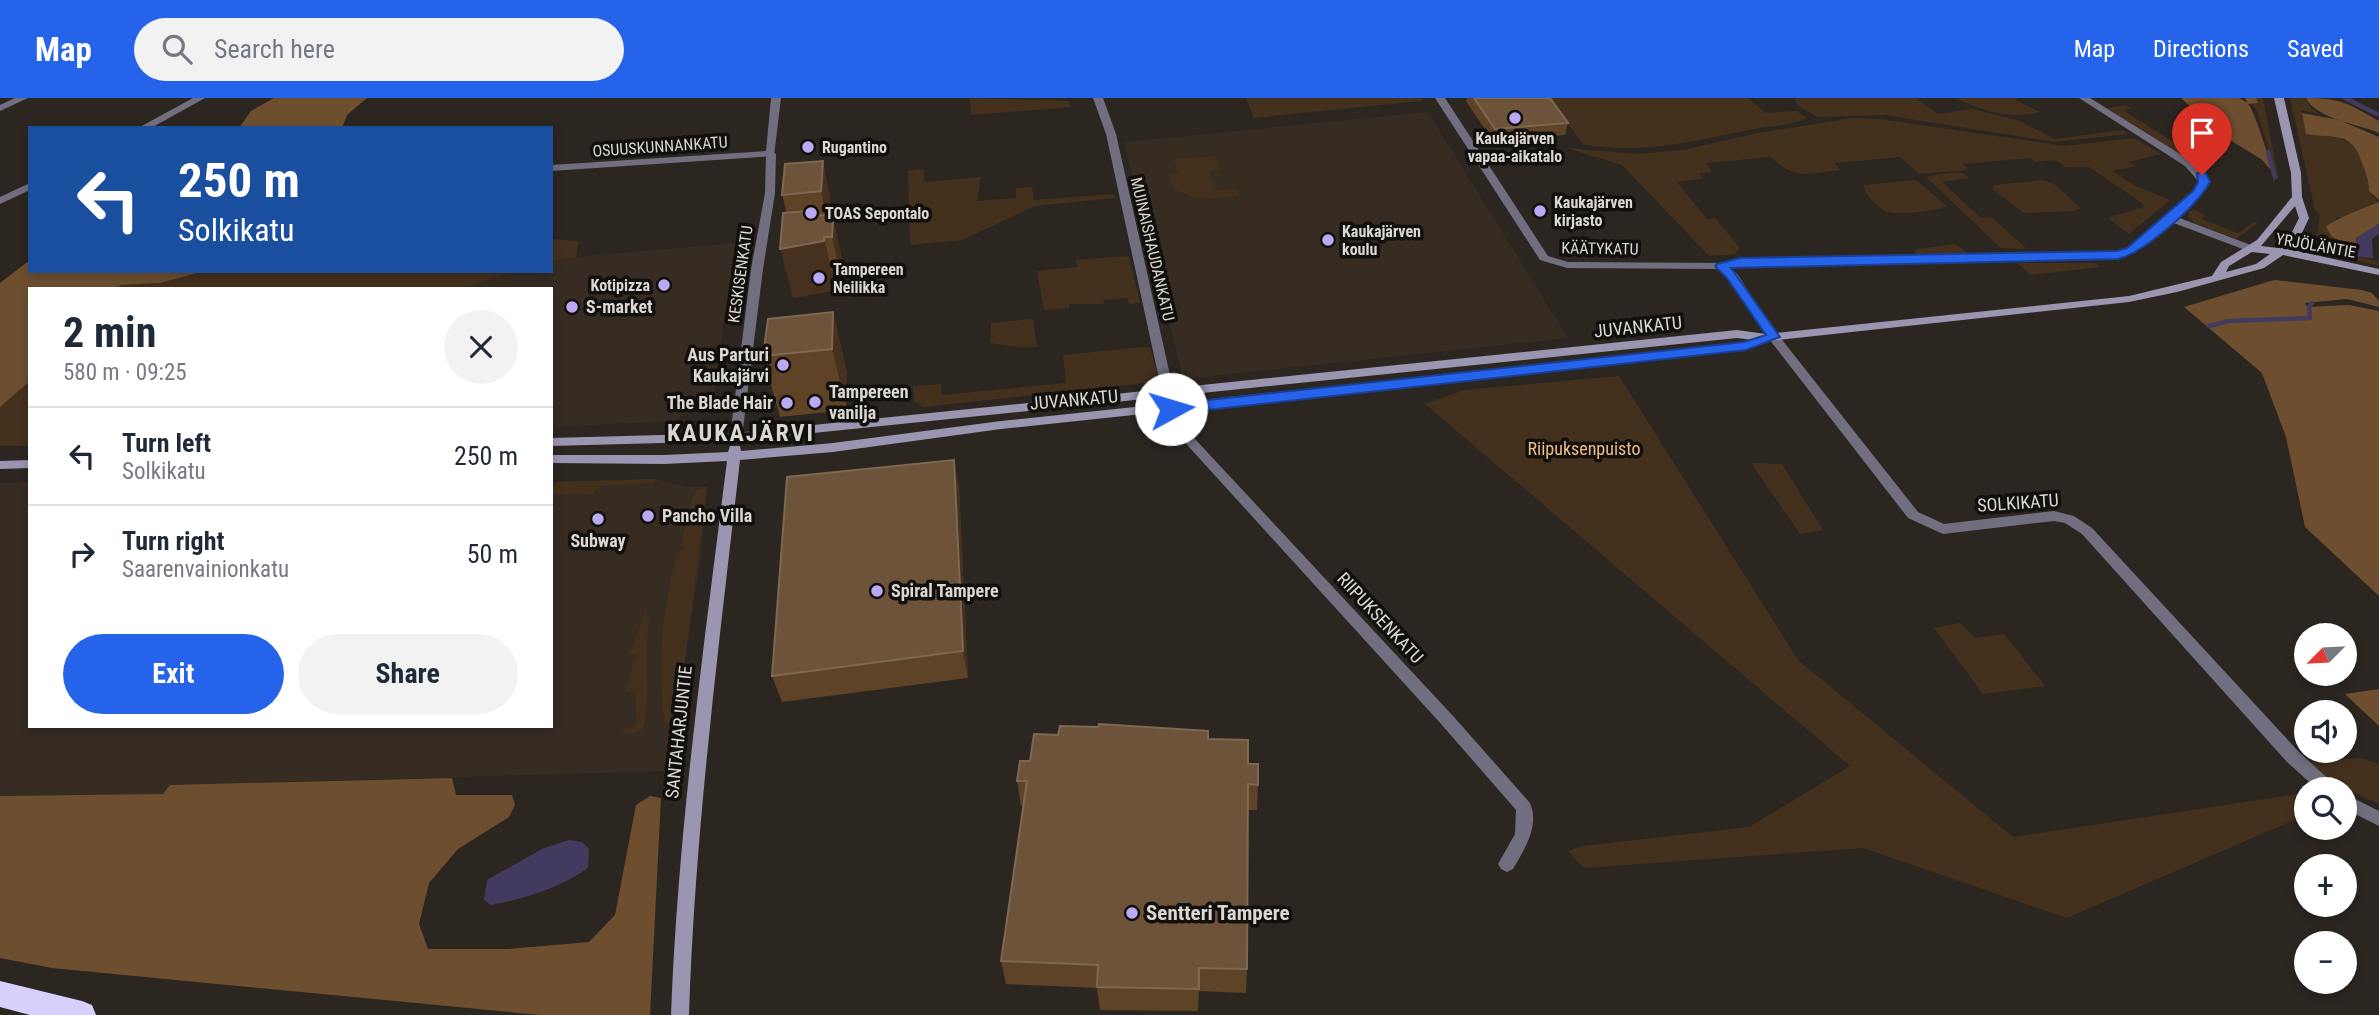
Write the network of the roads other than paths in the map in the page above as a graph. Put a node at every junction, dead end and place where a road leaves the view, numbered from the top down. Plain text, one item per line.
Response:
1 (23, 98) edge
2 (200, 98) edge
3 (776, 98) edge
4 (1098, 98) edge
5 (1440, 98) edge
6 (2084, 98) edge
7 (2279, 98) edge
8 (0, 108) edge
9 (147, 126) edge
10 (771, 154) junction
11 (553, 168) edge
12 (28, 187) edge
13 (2297, 197) junction
14 (0, 201) edge
15 (2171, 218) junction
16 (2252, 249) junction
17 (2279, 253) junction
18 (1722, 266) junction
19 (2374, 271) edge
20 (2217, 276) junction
21 (1770, 338) junction
22 (1168, 391) junction
23 (1171, 409) junction
24 (736, 437) junction
25 (553, 442) edge
26 (734, 455) junction
27 (553, 459) edge
28 (28, 464) edge
29 (0, 465) edge
30 (2315, 777) edge
31 (2357, 808) edge
32 (2379, 820) edge
33 (1507, 864) dead end
34 (0, 994) edge
35 (82, 1015) edge
36 (680, 1015) edge

1 - 8 street
2 - 9 street
3 - 10 street, KESKISENKATU
4 - 22 street, MUINAISHAUDANKATU
5 - 18 street, KÄÄTYKATU
6 - 15 street, KÄÄTYKATU
7 - 13 main road, JUVANKATU
10 - 11 street, OSUUSKUNNANKATU
10 - 24 street, KESKISENKATU
12 - 14 street
13 - 16 main road, JUVANKATU
13 - 17 main road, JUVANKATU
15 - 16 street
15 - 18 street, KÄÄTYKATU
16 - 17 main road, YRJÖLÄNTIE
16 - 20 main road, JUVANKATU
17 - 19 main road, YRJÖLÄNTIE
17 - 20 main road, JUVANKATU
18 - 21 street, SOLKIKATU
20 - 21 main road, JUVANKATU
21 - 22 main road, JUVANKATU
21 - 23 main road, JUVANKATU
21 - 30 street, SOLKIKATU
22 - 23 street, MUINAISHAUDANKATU
22 - 24 main road, JUVANKATU
23 - 26 main road, JUVANKATU
23 - 33 street, RIIPUKSENKATU
24 - 25 main road, JUVANKATU
24 - 26 main road, KESKISENKATU
26 - 27 main road, JUVANKATU
26 - 36 main road, SANTAHARJUNTIE
28 - 29 main road
31 - 32 street
34 - 35 highway

